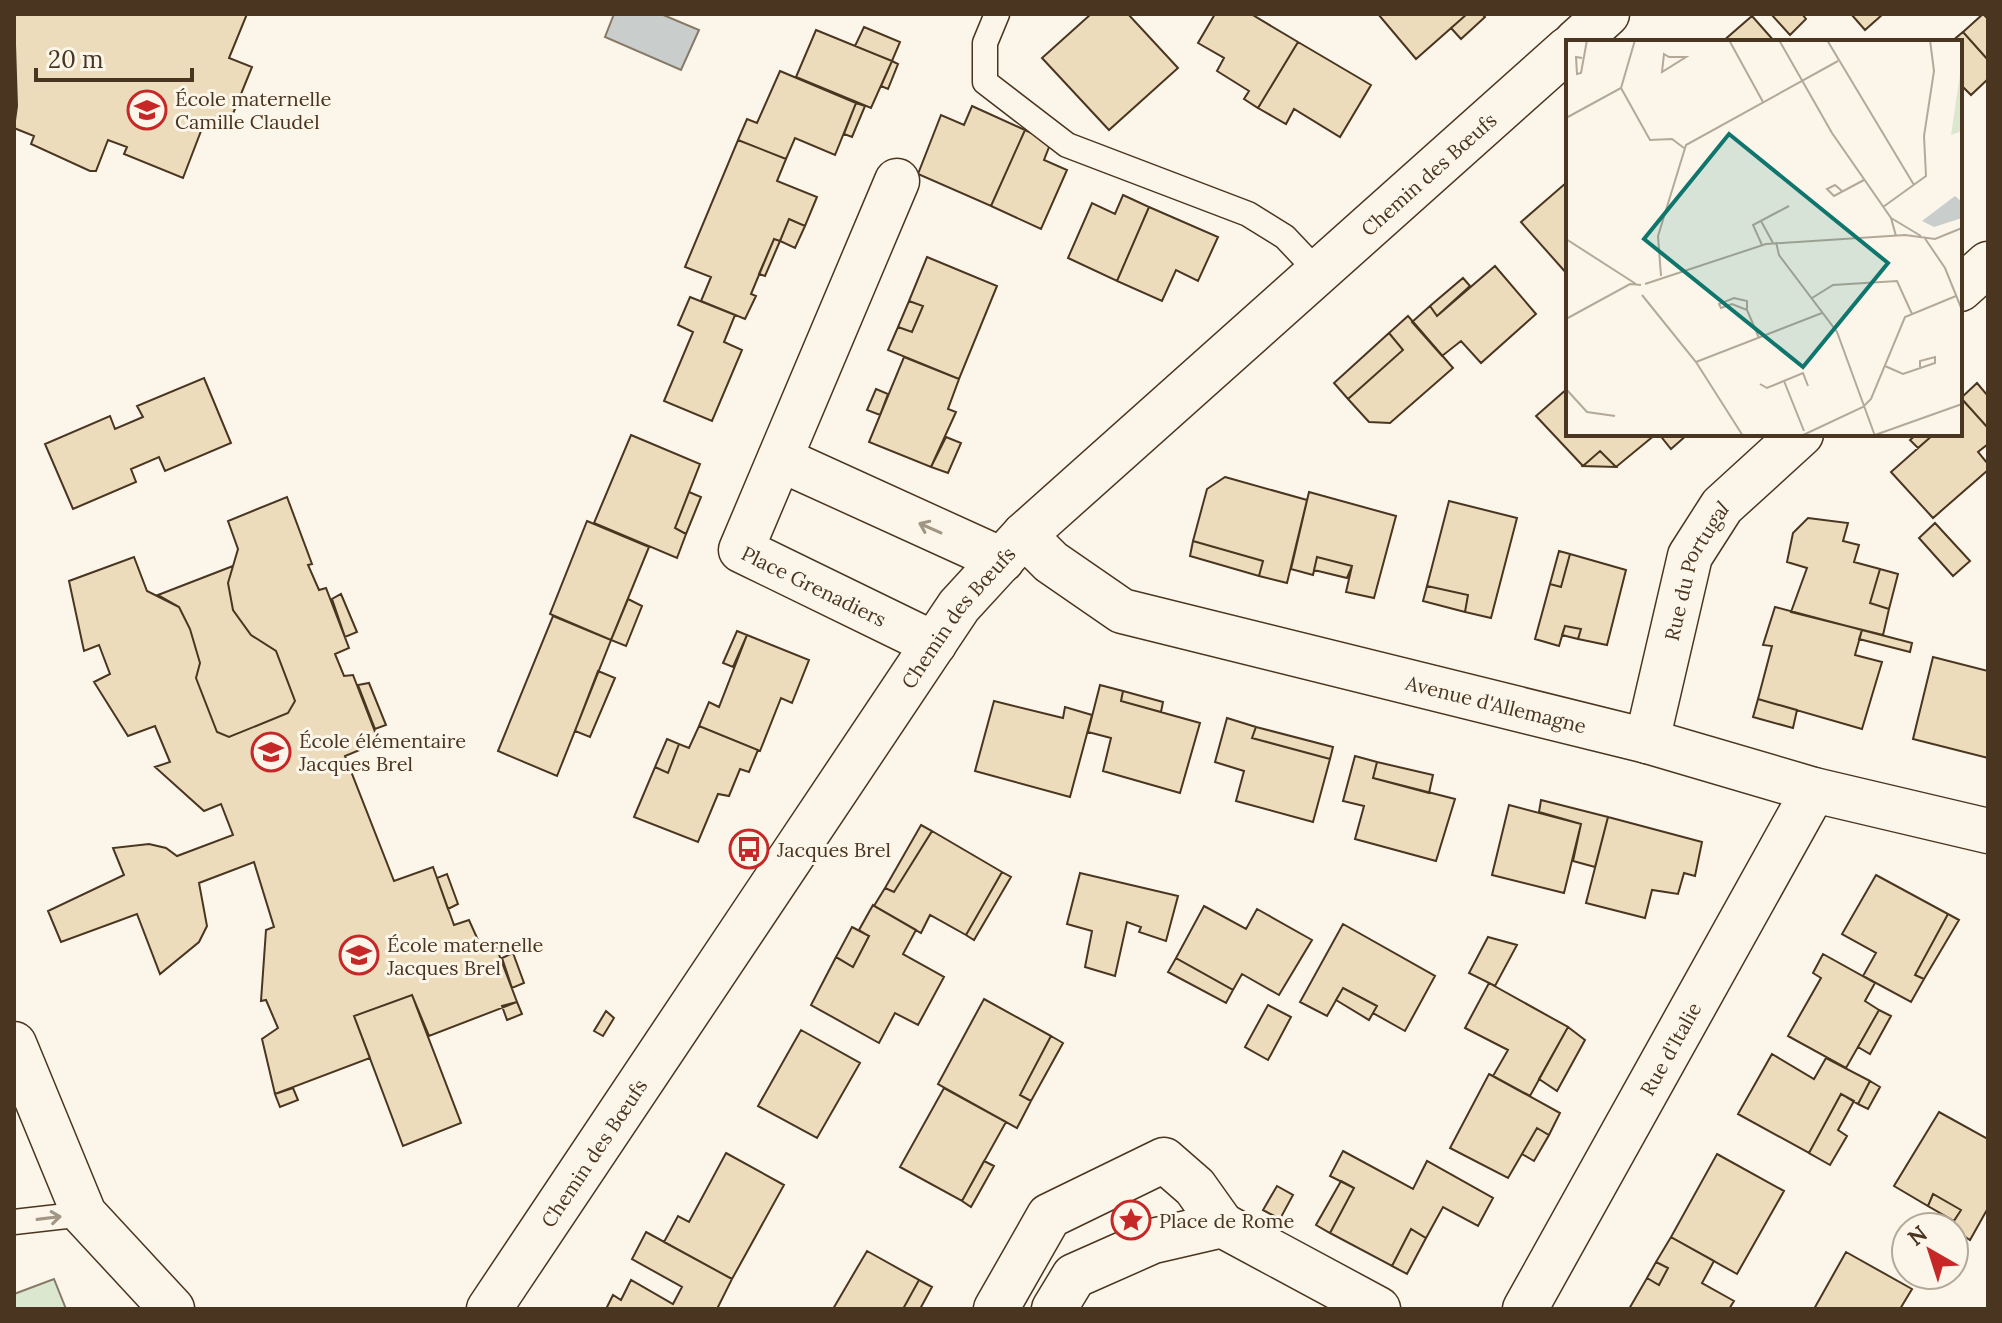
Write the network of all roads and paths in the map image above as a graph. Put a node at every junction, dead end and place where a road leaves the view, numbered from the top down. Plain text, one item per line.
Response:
1 (997, 14) edge
2 (1607, 14) edge
3 (1578, 40) edge
4 (1566, 51) edge
5 (897, 181) dead end
6 (1988, 264) edge
7 (1318, 272) junction
8 (1962, 287) edge
9 (1799, 436) edge
10 (780, 459) junction
11 (1013, 548) junction
12 (934, 644) junction
13 (1647, 741) junction
14 (1814, 790) junction
15 (1988, 831) edge
16 (14, 1044) edge
17 (84, 1214) junction
18 (14, 1222) edge
19 (1222, 1225) junction
20 (172, 1309) edge
21 (489, 1309) edge
22 (996, 1309) edge
23 (1054, 1309) edge
24 (1378, 1309) edge
25 (1525, 1309) edge

1 - 7 lane
2 - 3 street
4 - 7 street, Chemin des Bœufs
5 - 10 street, Place Grenadiers
6 - 8 street
7 - 11 street, Chemin des Bœufs
9 - 13 street, Rue du Portugal
11 -> 10 street
10 - 12 street, Place Grenadiers
11 - 12 street, Chemin des Bœufs
11 - 13 street, Avenue d'Allemagne
12 - 21 street, Chemin des Bœufs
13 - 14 street, Avenue d'Allemagne
14 - 15 street, Avenue d'Allemagne
14 - 25 street, Rue d'Italie
16 - 17 street
18 -> 17 lane
17 - 20 street
19 - 22 street
19 - 23 street
19 - 24 street

